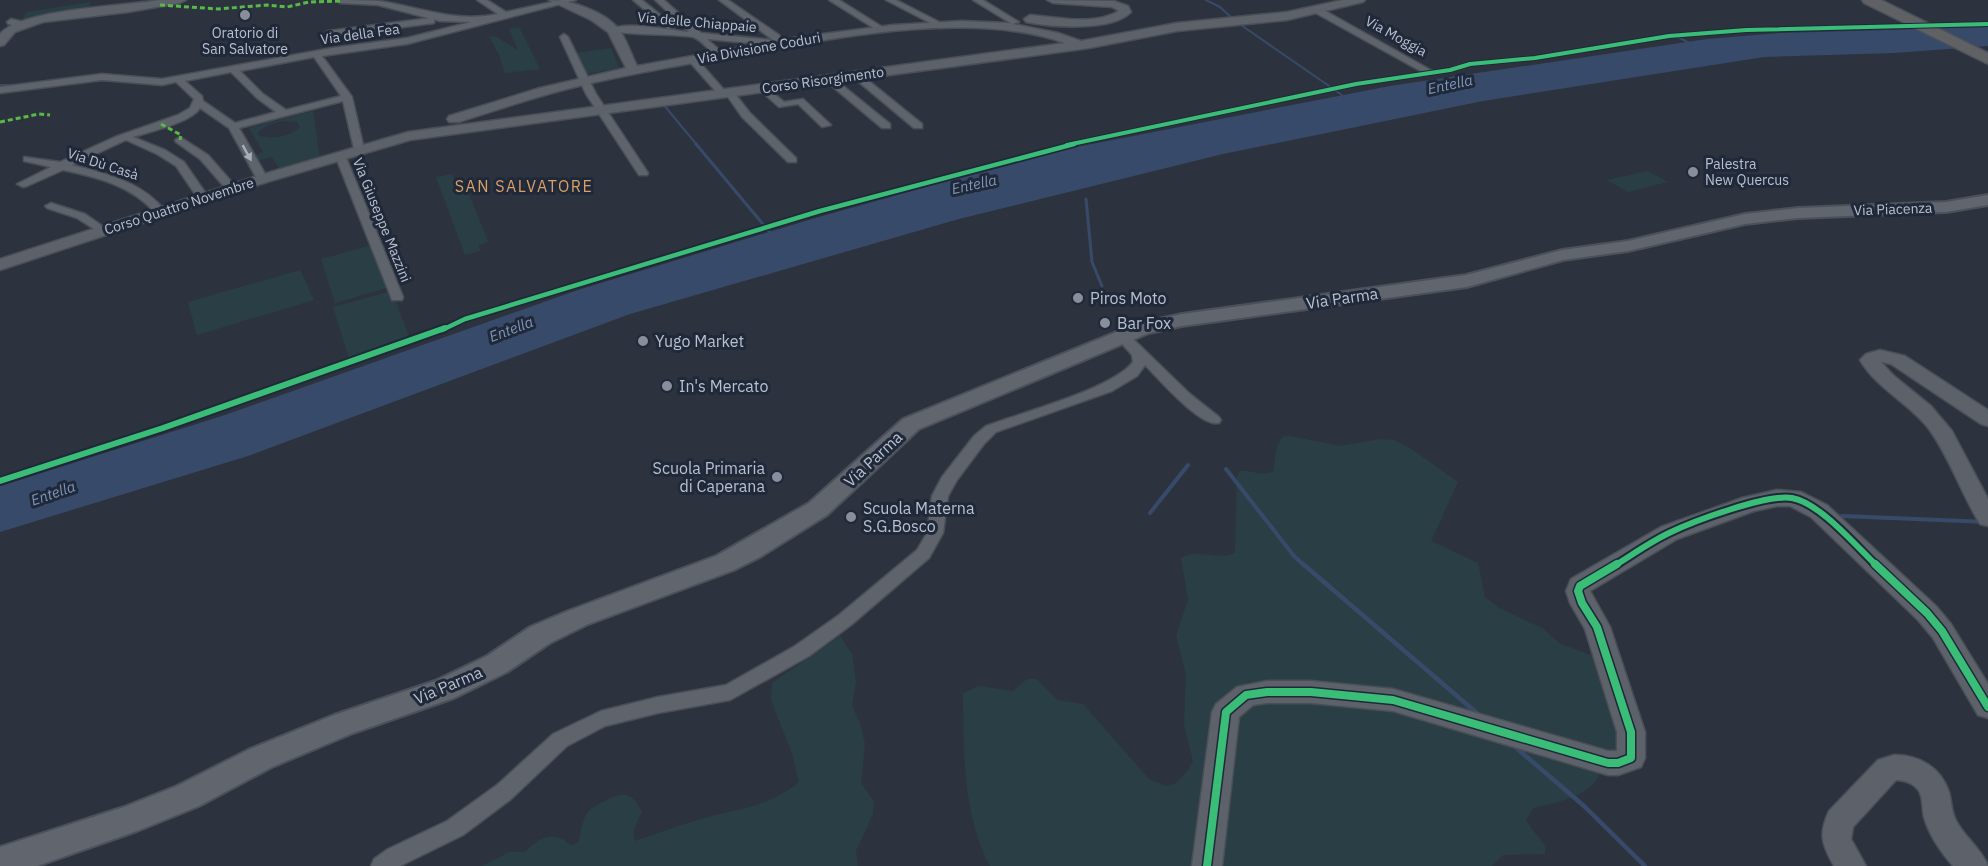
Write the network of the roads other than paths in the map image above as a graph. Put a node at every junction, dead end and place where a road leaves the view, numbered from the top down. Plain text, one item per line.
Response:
1 (180, 0) edge
2 (481, 0) edge
3 (637, 0) edge
4 (659, 0) edge
5 (723, 0) edge
6 (833, 0) edge
7 (890, 0) edge
8 (977, 0) edge
9 (1053, 0) edge
10 (1359, 0) edge
11 (1869, 0) edge
12 (1877, 0) edge
13 (340, 1) edge
14 (562, 1) edge
15 (1317, 10) junction
16 (507, 16) junction
17 (448, 19) junction
18 (489, 20) junction
19 (1236, 21) joint
20 (1012, 24) junction
21 (943, 26) junction
22 (692, 28) junction
23 (613, 30) junction
24 (668, 30) junction
25 (883, 30) junction
26 (328, 34) dead end
27 (564, 37) dead end
28 (700, 37) junction
29 (0, 42) edge
30 (1084, 42) junction
31 (780, 43) junction
32 (316, 54) junction
33 (719, 54) junction
34 (1988, 54) edge
35 (692, 59) junction
36 (1988, 59) edge
37 (234, 70) junction
38 (633, 70) junction
39 (1429, 72) dead end
40 (856, 75) junction
41 (829, 79) junction
42 (178, 80) junction
43 (584, 80) junction
44 (763, 88) junction
45 (0, 90) edge
46 (726, 93) junction
47 (347, 97) junction
48 (198, 102) junction
49 (601, 109) junction
50 (284, 113) junction
51 (462, 121) junction
52 (160, 124) junction
53 (826, 125) dead end
54 (233, 126) junction
55 (886, 126) dead end
56 (918, 126) dead end
57 (408, 136) junction
58 (131, 140) dead end
59 (180, 140) junction
60 (359, 149) junction
61 (155, 150) junction
62 (340, 155) junction
63 (28, 159) dead end
64 (792, 160) dead end
65 (62, 165) junction
66 (643, 173) dead end
67 (262, 179) junction
68 (23, 184) dead end
69 (232, 189) junction
70 (203, 198) junction
71 (1988, 201) edge
72 (51, 206) dead end
73 (160, 212) junction
74 (1798, 213) joint
75 (102, 230) junction
76 (0, 265) edge
77 (397, 297) dead end
78 (1122, 336) junction
79 (1140, 356) junction
80 (1988, 419) edge
81 (1214, 420) dead end
82 (1988, 518) edge
83 (1988, 707) edge
84 (0, 863) edge
85 (382, 866) edge
86 (1207, 866) edge
87 (1851, 866) edge
88 (1973, 866) edge

1 - 29 street
2 - 16 street
3 - 24 street
4 - 22 street
5 - 31 street
6 - 25 street
7 - 21 street
8 - 20 street
9 - 20 street
10 - 15 street, Via Moggia
11 - 36 highway
12 - 34 highway
13 - 17 street
14 - 16 street
14 - 23 street
15 - 19 street, Via Moggia
15 - 39 street, Via Moggia
16 - 18 street
17 - 18 street
17 - 26 street
18 - 32 street, Via della Fea
19 - 30 street, Corso Risorgimento
20 - 21 street, Via Divisione Coduri
20 - 30 street, Via Divisione Coduri
21 - 25 street, Via Divisione Coduri
22 - 24 street
22 - 28 street
23 - 24 street, Via delle Chiappaie
23 - 38 street
24 - 28 street, Via delle Chiappaie
25 - 31 street, Via Divisione Coduri
27 - 43 street
28 - 31 street, Via delle Chiappaie
28 - 33 street
30 - 40 street, Corso Risorgimento
31 - 33 street, Via Divisione Coduri
32 - 37 street, Via della Fea
32 - 47 street
33 - 35 street, Via Divisione Coduri
35 - 38 street, Via Divisione Coduri
35 - 46 street
37 - 42 street, Via della Fea
37 - 50 street
38 - 43 street, Via Divisione Coduri
40 - 41 street, Corso Risorgimento
40 - 56 street
41 - 44 street, Corso Risorgimento
41 - 55 street
42 - 45 street, Via della Fea
42 - 48 street
43 - 49 street
43 - 51 street, Via Divisione Coduri
44 - 46 street, Corso Risorgimento
44 - 53 street
46 - 49 street, Corso Risorgimento
46 - 64 street
47 - 50 street
47 - 60 street
48 - 52 street
48 - 54 street
49 - 51 street, Corso Risorgimento
49 - 66 street
50 - 54 street
51 - 57 street, Corso Risorgimento
51 - 57 street, Via Divisione Coduri
52 - 59 street
52 - 65 street
54 -> 67 street
57 - 60 street, Corso Quattro Novembre
58 - 61 street
59 - 61 street
59 - 69 street
60 - 62 street, Corso Quattro Novembre
61 - 70 street
62 - 67 street, Corso Quattro Novembre
62 - 77 street, Via Giuseppe Mazzini
63 - 65 street, Via Dù Casà
65 - 68 street
65 - 73 street, Via Dù Casà
67 - 69 street, Corso Quattro Novembre
69 - 70 street, Corso Quattro Novembre
70 - 73 street, Corso Quattro Novembre
71 - 74 main road, Via Piacenza
72 - 75 street
73 - 75 street, Corso Quattro Novembre
74 - 78 main road, Via Parma
75 - 76 street, Corso Quattro Novembre
78 - 79 street
78 - 84 main road, Via Parma
79 - 81 street
79 - 85 street
80 - 82 street
83 - 86 street
87 - 88 street

